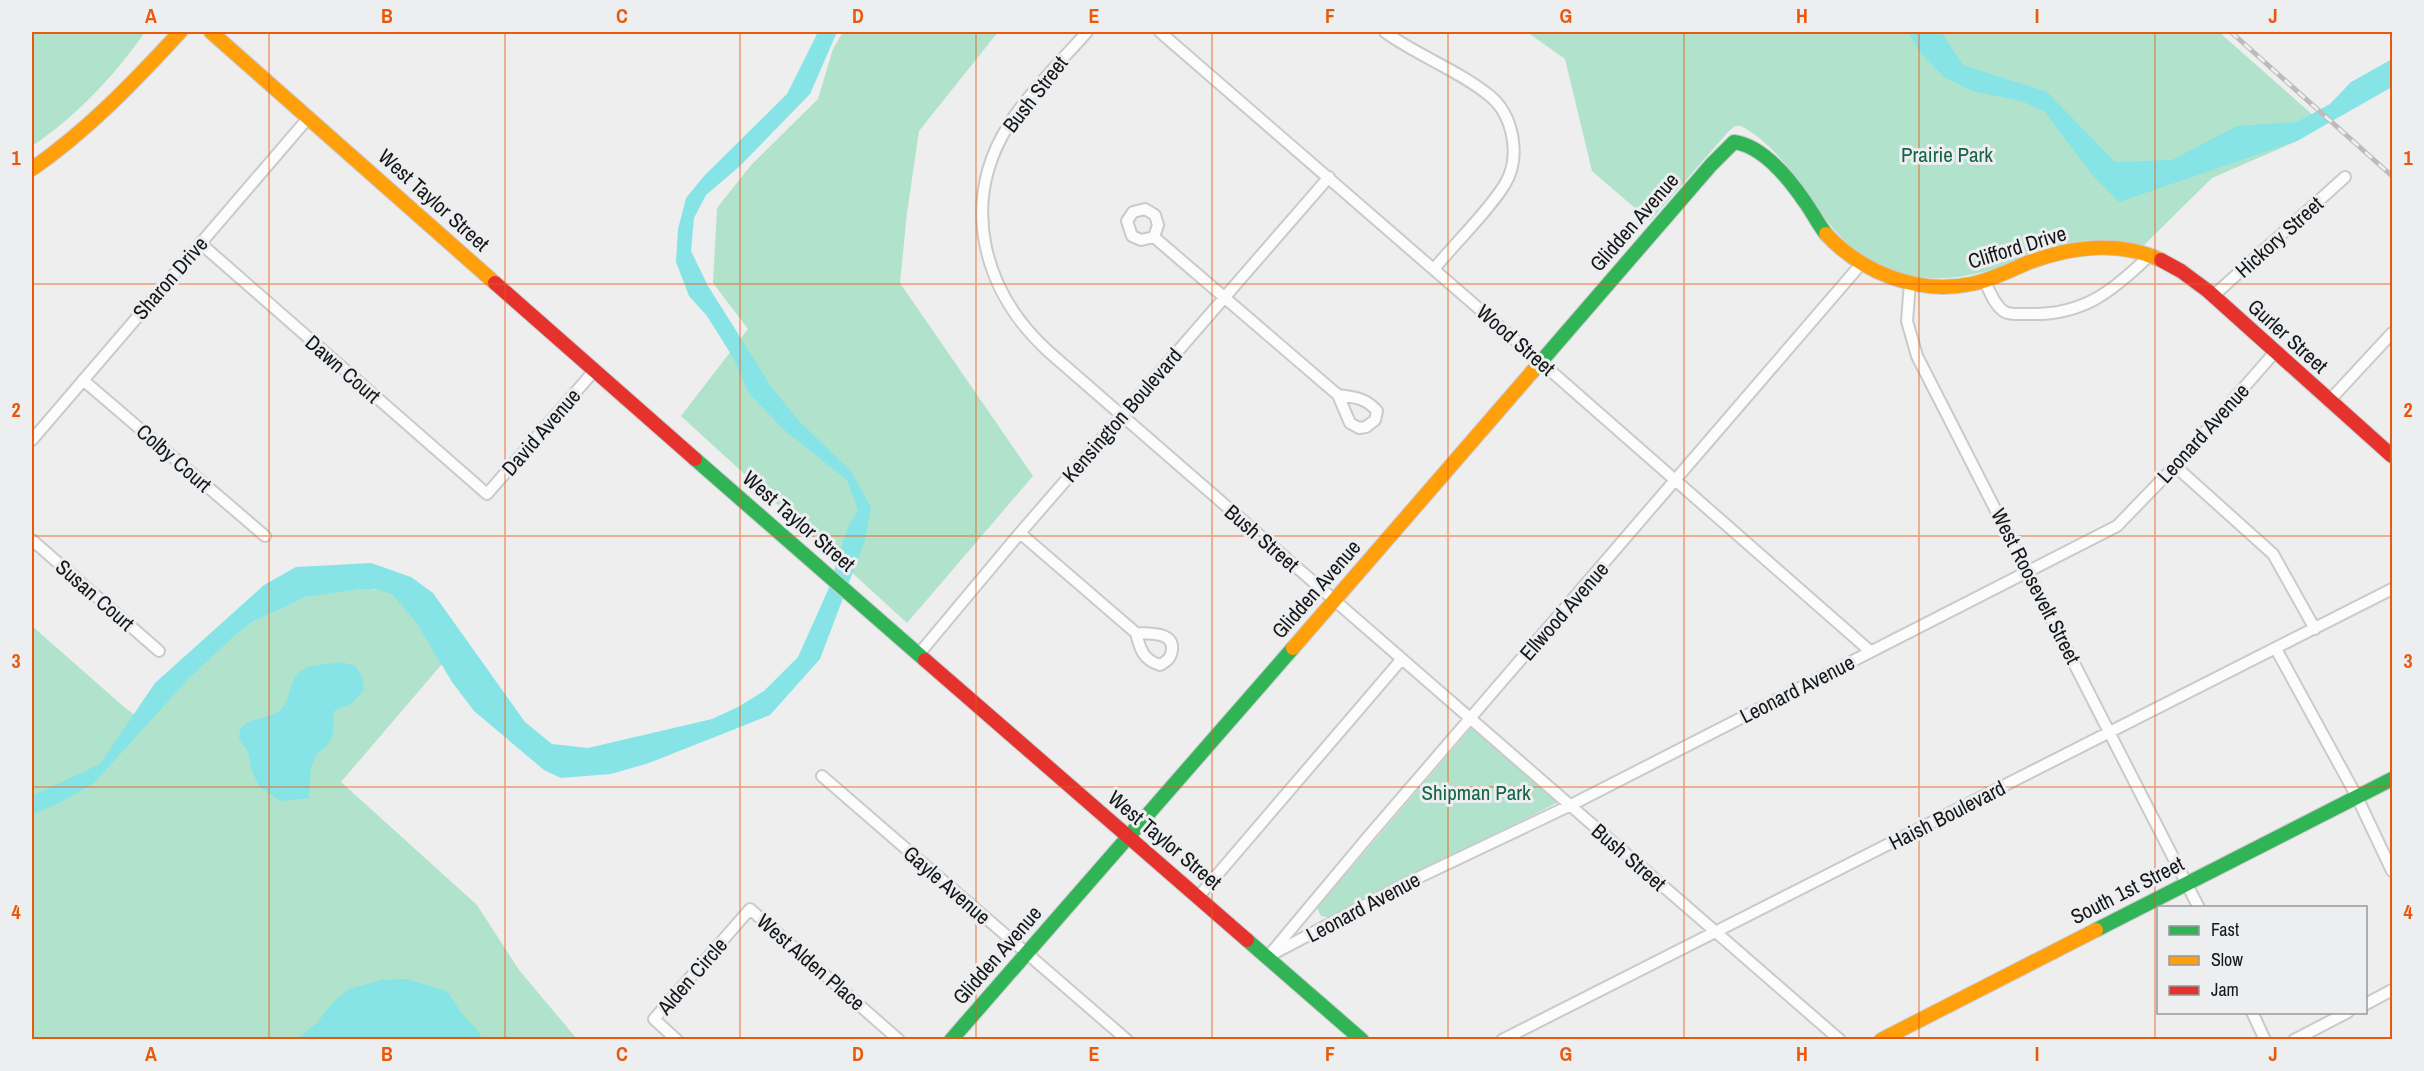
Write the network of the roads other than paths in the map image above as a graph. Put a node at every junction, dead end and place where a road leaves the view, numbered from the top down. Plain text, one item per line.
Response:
1 (180, 32) edge
2 (211, 32) edge
3 (1087, 32) edge
4 (1160, 32) edge
5 (1385, 32) edge
6 (309, 117) junction
7 (1711, 165) joint
8 (32, 169) edge
9 (1329, 177) junction
10 (2345, 177) dead end
11 (1154, 237) dead end
12 (200, 243) junction
13 (2150, 255) junction
14 (1861, 264) junction
15 (1434, 269) junction
16 (1984, 281) junction
17 (1910, 283) junction
18 (2212, 296) junction
19 (1224, 297) junction
20 (2392, 333) edge
21 (2276, 352) junction
22 (1541, 362) junction
23 (594, 371) junction
24 (83, 380) junction
25 (1338, 395) dead end
26 (2329, 401) junction
27 (1123, 415) junction
28 (32, 440) edge
29 (2392, 456) edge
30 (2175, 466) junction
31 (1676, 481) junction
32 (487, 494) joint
33 (1020, 533) junction
34 (265, 536) dead end
35 (32, 540) edge
36 (2029, 572) junction
37 (2392, 589) edge
38 (1334, 601) junction
39 (2316, 629) junction
40 (1136, 633) dead end
41 (2276, 649) junction
42 (159, 651) dead end
43 (1870, 651) junction
44 (918, 655) junction
45 (1401, 660) junction
46 (1470, 720) junction
47 (2111, 732) junction
48 (822, 776) dead end
49 (2392, 779) edge
50 (2357, 797) junction
51 (1571, 805) junction
52 (1130, 836) junction
53 (2392, 871) edge
54 (2187, 883) junction
55 (1199, 896) junction
56 (2198, 906) edge
57 (750, 909) joint
58 (1714, 933) junction
59 (1026, 953) junction
60 (1267, 957) junction
61 (2392, 990) edge
62 (2367, 1003) edge
63 (2253, 1014) edge
64 (2344, 1014) edge
65 (677, 1040) edge
66 (899, 1040) edge
67 (951, 1040) edge
68 (1127, 1040) edge
69 (1362, 1040) edge
70 (1502, 1040) edge
71 (1840, 1040) edge
72 (1881, 1040) edge
73 (2265, 1040) edge
74 (2294, 1040) edge

1 - 8 street
2 - 6 street, West Taylor Street
3 - 27 street, Bush Street
4 - 9 street, Wood Street
5 - 15 street
6 - 12 street, Sharon Drive
6 - 23 street, West Taylor Street
7 - 14 street, Clifford Drive
7 - 22 street, Glidden Avenue
9 - 15 street, Wood Street
9 - 19 street, Kensington Boulevard
10 - 18 street, Hickory Street
11 - 19 street
12 - 24 street, Sharon Drive
12 - 32 street, Dawn Court
13 - 16 street, Clifford Drive
13 - 16 street
13 - 18 street, Gurler Street
14 - 17 street, Clifford Drive
14 - 31 street, Ellwood Avenue
15 - 22 street, Wood Street
16 - 17 street, Clifford Drive
17 - 36 street, West Roosevelt Street
18 - 21 street, Gurler Street
19 - 25 street
19 - 27 street, Kensington Boulevard
20 - 26 street
21 - 26 street, Gurler Street
21 - 30 street, Leonard Avenue
22 - 31 street, Wood Street
22 - 38 street, Glidden Avenue
23 - 32 street, David Avenue
23 - 44 street, West Taylor Street
24 - 28 street, Sharon Drive
24 - 34 street, Colby Court
26 - 29 street, Gurler Street
27 - 33 street, Kensington Boulevard
27 - 38 street, Bush Street
30 - 36 street, Leonard Avenue
30 - 39 street
31 - 43 street, Wood Street
31 - 46 street, Ellwood Avenue
33 - 40 street
33 - 44 street, Kensington Boulevard
35 - 42 street, Susan Court
36 - 43 street, Leonard Avenue
36 - 47 street, West Roosevelt Street
37 - 39 street, Haish Boulevard
38 - 45 street, Bush Street
38 - 52 street, Glidden Avenue
39 - 41 street, Haish Boulevard
41 - 47 street, Haish Boulevard
41 - 50 street
43 - 51 street, Leonard Avenue
44 - 52 street, West Taylor Street
45 - 46 street, Bush Street
45 - 55 street
46 - 51 street, Bush Street
46 - 60 street, Ellwood Avenue
47 - 54 street, West Roosevelt Street
47 - 58 street, Haish Boulevard
48 - 59 street, Gayle Avenue
49 - 50 street, South 1st Street
50 - 53 street
50 - 54 street, South 1st Street
51 - 58 street, Bush Street
51 - 60 street, Leonard Avenue
52 - 55 street, West Taylor Street
52 - 59 street, Glidden Avenue
54 - 56 street, West Roosevelt Street
54 - 72 street, South 1st Street
55 - 60 street, West Taylor Street
57 - 65 street, Alden Circle
57 - 66 street, West Alden Place
58 - 70 street, Haish Boulevard
58 - 71 street, Bush Street
59 - 67 street, Glidden Avenue
59 - 68 street, Gayle Avenue
60 - 69 street, West Taylor Street
61 - 62 street
63 - 73 street
64 - 74 street

